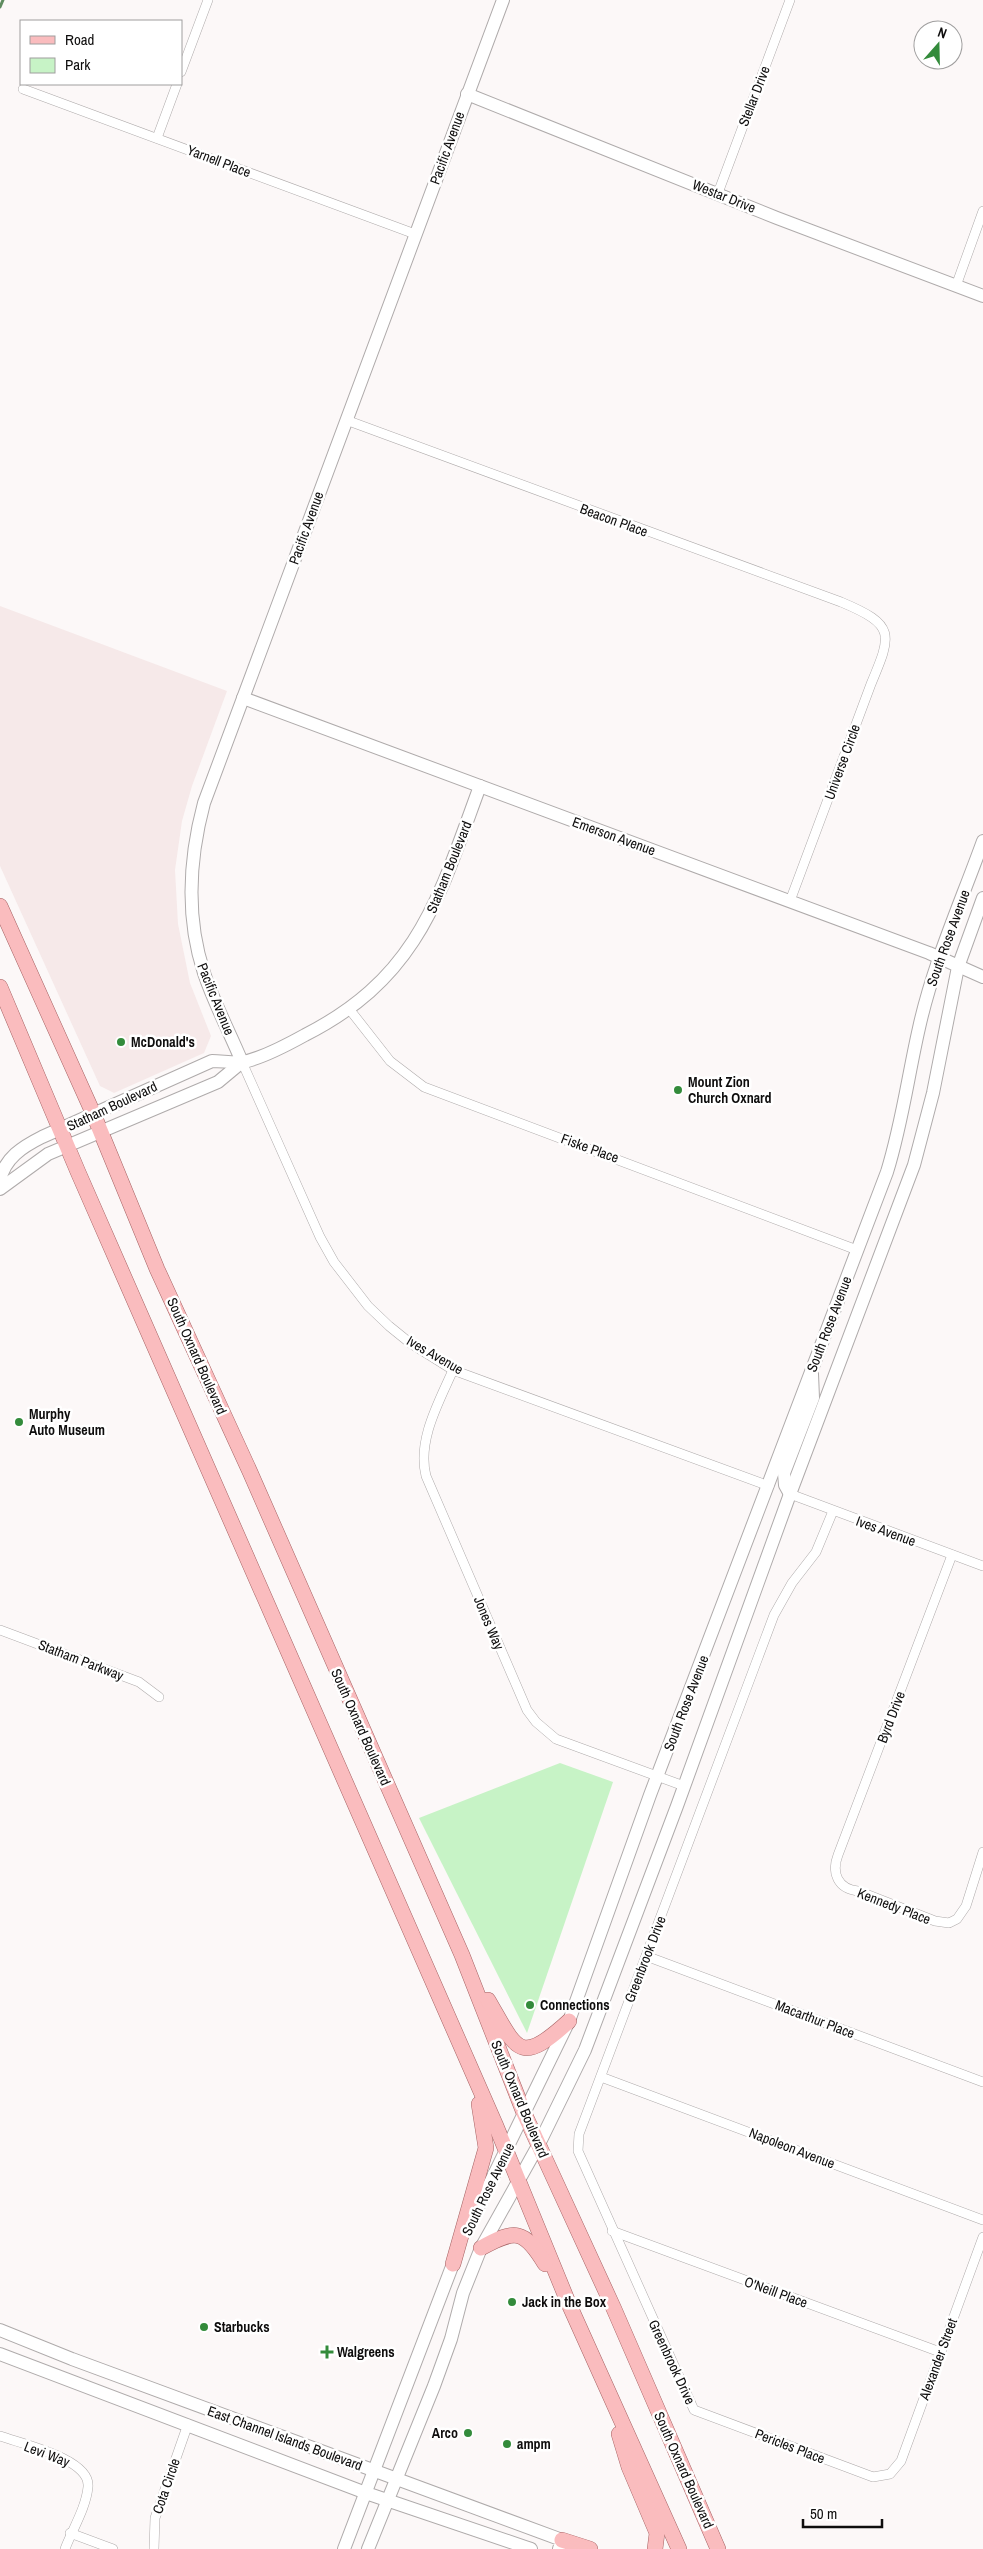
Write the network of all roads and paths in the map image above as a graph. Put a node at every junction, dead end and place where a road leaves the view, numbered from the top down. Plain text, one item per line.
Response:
1 (208, 0) edge
2 (503, 0) edge
3 (790, 0) edge
4 (182, 69) edge
5 (177, 85) edge
6 (23, 88) dead end
7 (467, 94) junction
8 (157, 138) junction
9 (718, 193) junction
10 (983, 212) edge
11 (415, 234) junction
12 (956, 286) junction
13 (983, 296) edge
14 (346, 420) junction
15 (879, 624) joint
16 (243, 698) junction
17 (480, 786) junction
18 (983, 841) edge
19 (983, 898) edge
20 (790, 901) junction
21 (0, 906) edge
22 (940, 959) junction
23 (958, 967) junction
24 (983, 978) edge
25 (0, 987) edge
26 (350, 1010) junction
27 (242, 1062) junction
28 (93, 1113) junction
29 (61, 1129) junction
30 (101, 1132) junction
31 (68, 1146) junction
32 (0, 1180) edge
33 (0, 1189) edge
34 (858, 1250) junction
35 (812, 1367) junction
36 (453, 1370) junction
37 (769, 1486) junction
38 (790, 1494) junction
39 (833, 1511) junction
40 (952, 1555) junction
41 (983, 1566) edge
42 (0, 1630) edge
43 (159, 1697) dead end
44 (658, 1776) junction
45 (684, 1786) junction
46 (983, 1853) edge
47 (837, 1880) joint
48 (462, 1955) junction
49 (646, 1956) junction
50 (569, 2021) junction
51 (472, 2073) junction
52 (601, 2077) junction
53 (983, 2082) edge
54 (524, 2113) junction
55 (539, 2144) junction
56 (506, 2152) junction
57 (518, 2180) junction
58 (983, 2220) edge
59 (612, 2231) junction
60 (983, 2237) edge
61 (481, 2248) junction
62 (452, 2264) junction
63 (568, 2302) junction
64 (2, 2332) edge
65 (940, 2352) junction
66 (0, 2354) edge
67 (601, 2375) junction
68 (694, 2410) joint
69 (188, 2424) junction
70 (0, 2436) edge
71 (374, 2470) junction
72 (886, 2476) joint
73 (396, 2478) junction
74 (366, 2493) junction
75 (387, 2500) junction
76 (700, 2508) junction
77 (463, 2526) junction
78 (70, 2533) junction
79 (561, 2544) edge
80 (65, 2549) edge
81 (113, 2549) edge
82 (154, 2549) edge
83 (344, 2549) edge
84 (368, 2549) edge
85 (510, 2549) edge
86 (532, 2549) edge
87 (590, 2549) edge
88 (655, 2549) edge
89 (680, 2549) edge
90 (718, 2549) edge
91 (724, 2549) edge

1 - 4 street
2 - 7 main road, Pacific Avenue
3 - 9 street, Stellar Drive
5 - 8 street
6 - 8 street, Yarnell Place
7 - 9 main road, Westar Drive
7 - 11 main road, Pacific Avenue
8 - 11 street, Yarnell Place
9 - 12 main road, Westar Drive
10 - 12 street
11 - 14 main road, Pacific Avenue
12 - 13 main road, Westar Drive
14 - 15 street, Beacon Place
14 - 16 main road, Pacific Avenue
15 - 20 street, Universe Circle
16 - 17 main road, Emerson Avenue
16 - 27 main road, Pacific Avenue
17 - 20 main road, Emerson Avenue
17 - 26 main road, Statham Boulevard
18 - 22 main road, South Rose Avenue
19 - 23 main road, South Rose Avenue
20 - 22 main road, Emerson Avenue
21 - 28 main road, South Oxnard Boulevard
22 - 23 main road, Emerson Avenue
22 - 34 main road, South Rose Avenue
23 - 24 main road, Emerson Avenue
23 - 38 main road, South Rose Avenue
25 - 29 main road
26 - 27 main road, Statham Boulevard
26 - 34 street, Fiske Place
27 - 28 main road, Statham Boulevard
27 - 30 main road, Statham Boulevard
27 - 36 street, Ives Avenue
28 - 29 main road, Statham Boulevard
28 - 30 main road, South Oxnard Boulevard
29 - 31 main road
29 - 32 main road, Statham Boulevard
30 - 31 main road, Statham Boulevard
30 - 48 main road, South Oxnard Boulevard
31 - 33 main road, Statham Boulevard
31 - 51 main road
34 - 35 main road, South Rose Avenue
35 - 37 main road, South Rose Avenue
35 - 38 main road
36 - 37 street, Ives Avenue
36 - 44 street, Jones Way
37 - 44 main road, South Rose Avenue
38 - 39 street, Ives Avenue
38 - 45 main road, South Rose Avenue
39 - 40 street, Ives Avenue
39 - 49 street, Greenbrook Drive
40 - 41 street, Ives Avenue
40 - 47 street, Byrd Drive
42 - 43 street, Statham Parkway
44 - 45 street, Jones Way
44 - 50 main road, South Rose Avenue
45 - 55 main road, South Rose Avenue
46 - 47 street, Kennedy Place
48 - 50 main road
48 - 54 main road, South Oxnard Boulevard
49 - 52 street, Greenbrook Drive
49 - 53 street, Macarthur Place
50 - 54 main road, South Rose Avenue
51 - 56 main road
51 - 62 main road
52 - 58 street, Napoleon Avenue
52 - 59 street, Greenbrook Drive
54 - 55 main road, South Oxnard Boulevard
54 - 56 main road, South Rose Avenue
55 - 57 main road, South Rose Avenue
55 - 76 main road, South Oxnard Boulevard
56 - 57 main road
56 - 62 main road, South Rose Avenue
57 - 61 main road, South Rose Avenue
57 - 63 main road
59 - 65 street, O'Neill Place
59 - 68 street, Greenbrook Drive
60 - 65 street, Alexander Street
61 - 63 main road
61 - 73 main road, South Rose Avenue
62 - 71 main road, South Rose Avenue
63 - 67 main road
64 - 71 main road, East Channel Islands Boulevard
65 - 72 street, Alexander Street
66 - 69 main road, East Channel Islands Boulevard
67 - 88 main road
67 - 89 main road
68 - 72 street, Pericles Place
69 - 74 main road, East Channel Islands Boulevard
69 - 82 street, Cota Circle
70 - 78 street, Levi Way
71 - 73 main road, East Channel Islands Boulevard
71 - 74 main road, South Rose Avenue
73 - 75 main road, South Rose Avenue
73 - 79 main road, East Channel Islands Boulevard
74 - 75 main road, East Channel Islands Boulevard
74 - 83 main road, South Rose Avenue
75 - 77 main road, East Channel Islands Boulevard
75 - 84 main road, South Rose Avenue
76 - 90 main road, South Oxnard Boulevard
76 - 91 main road
77 - 85 main road
77 - 86 main road, East Channel Islands Boulevard
78 - 80 street
78 - 81 street
79 - 87 main road

